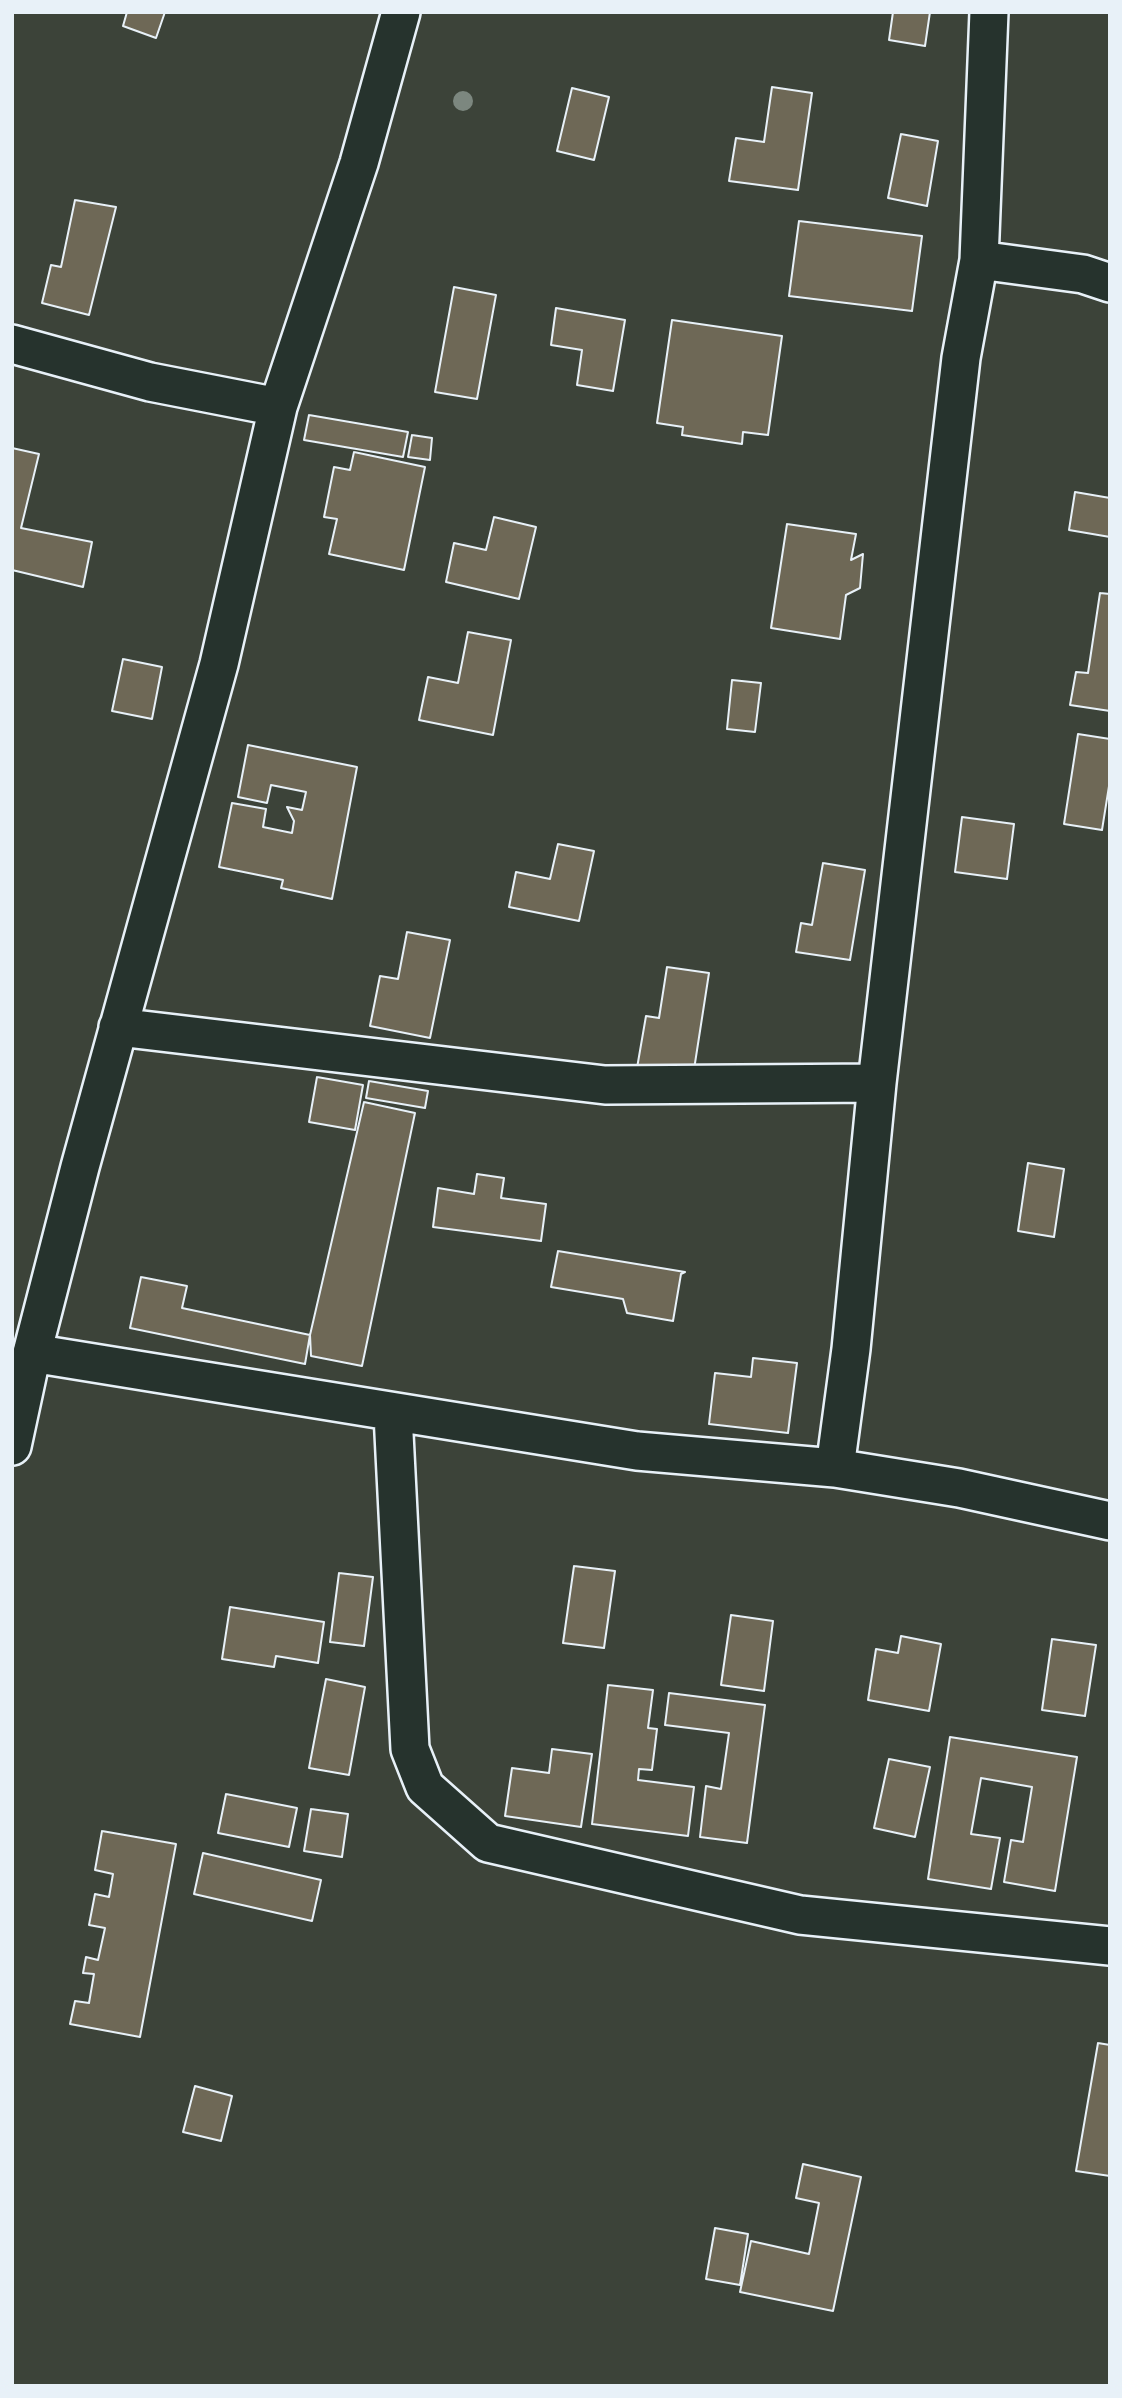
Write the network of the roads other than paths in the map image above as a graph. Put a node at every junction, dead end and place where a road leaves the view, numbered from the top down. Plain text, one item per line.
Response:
1 (401, 12) edge
2 (989, 12) edge
3 (979, 260) junction
4 (1110, 283) edge
5 (12, 344) edge
6 (278, 407) junction
7 (118, 1027) junction
8 (877, 1083) junction
9 (32, 1353) junction
10 (393, 1414) junction
11 (12, 1446) edge
12 (835, 1468) junction
13 (1110, 1521) edge
14 (1110, 1946) edge

1 - 6 street
2 - 3 street
3 - 4 street
3 - 8 street
5 - 6 street
6 - 7 street
7 - 8 street
7 - 9 street
8 - 12 street
9 - 10 street
9 - 11 street
10 - 12 street
10 - 14 street
12 - 13 street

